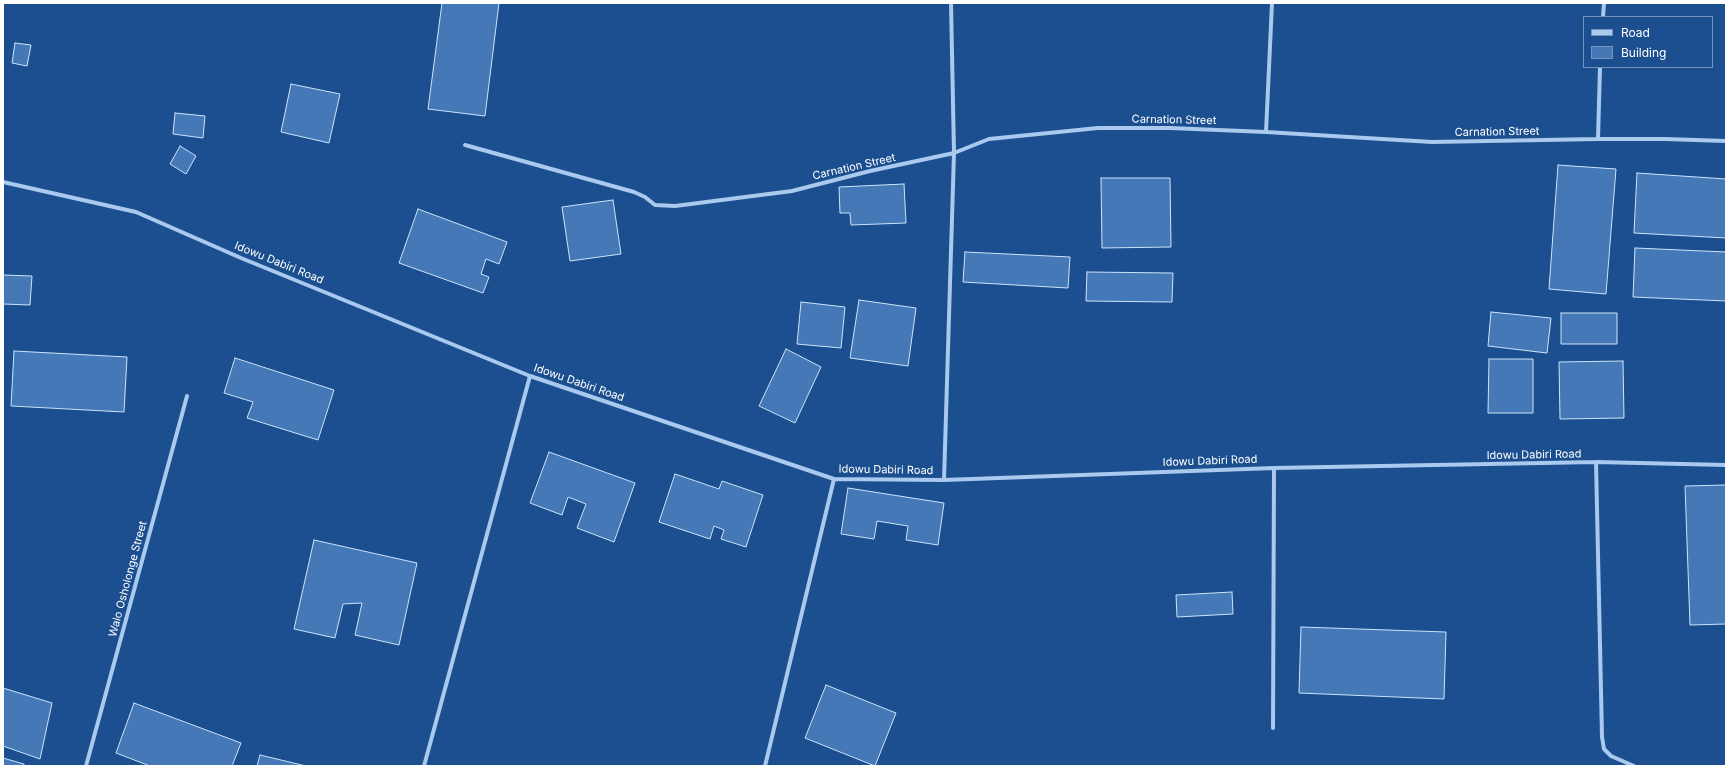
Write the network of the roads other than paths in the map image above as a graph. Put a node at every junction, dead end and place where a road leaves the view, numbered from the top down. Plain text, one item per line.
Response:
1 (951, 3) edge
2 (1272, 3) edge
3 (1604, 3) edge
4 (1603, 16) edge
5 (1600, 68) edge
6 (1266, 132) junction
7 (1598, 139) junction
8 (1726, 141) edge
9 (465, 145) dead end
10 (954, 153) junction
11 (3, 182) edge
12 (530, 376) junction
13 (187, 396) dead end
14 (1596, 462) junction
15 (1726, 465) edge
16 (1274, 468) junction
17 (834, 479) junction
18 (944, 480) junction
19 (1273, 728) dead end
20 (86, 766) edge
21 (424, 766) edge
22 (765, 766) edge
23 (1634, 766) edge

1 - 10 street
2 - 6 street
3 - 4 street
5 - 7 street
6 - 7 street, Carnation Street
6 - 10 street, Carnation Street
7 - 8 street, Carnation Street
9 - 10 street, Carnation Street
10 - 18 street
11 - 12 street, Idowu Dabiri Road
12 - 17 street, Idowu Dabiri Road
12 - 21 street
13 - 20 street, Walo Osholonge Street
14 - 15 street, Idowu Dabiri Road
14 - 16 street, Idowu Dabiri Road
14 - 23 street
16 - 18 street, Idowu Dabiri Road
16 - 19 street
17 - 18 street, Idowu Dabiri Road
17 - 22 street

